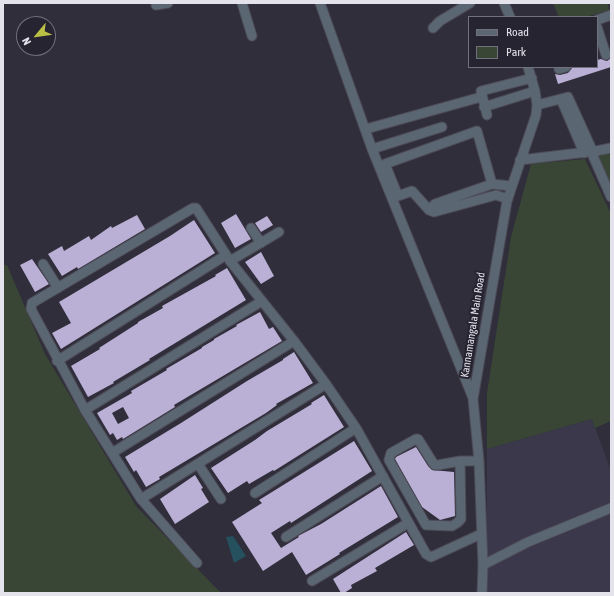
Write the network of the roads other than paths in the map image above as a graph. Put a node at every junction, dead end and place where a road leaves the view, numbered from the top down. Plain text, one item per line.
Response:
1 (168, 3) edge
2 (242, 3) edge
3 (320, 3) edge
4 (470, 3) edge
5 (504, 3) edge
6 (156, 5) dead end
7 (510, 16) edge
8 (611, 16) edge
9 (598, 20) edge
10 (433, 28) dead end
11 (598, 31) edge
12 (252, 36) dead end
13 (604, 56) edge
14 (528, 68) edge
15 (532, 78) junction
16 (535, 91) junction
17 (481, 97) junction
18 (537, 105) junction
19 (442, 127) dead end
20 (366, 129) junction
21 (611, 148) edge
22 (372, 149) junction
23 (591, 152) junction
24 (520, 160) junction
25 (492, 184) junction
26 (511, 186) junction
27 (611, 197) edge
28 (508, 199) junction
29 (429, 210) junction
30 (251, 228) dead end
31 (280, 232) dead end
32 (261, 243) junction
33 (228, 258) junction
34 (43, 264) dead end
35 (58, 288) junction
36 (262, 301) junction
37 (294, 341) junction
38 (57, 360) junction
39 (326, 384) junction
40 (473, 399) junction
41 (85, 410) junction
42 (356, 428) junction
43 (112, 453) junction
44 (460, 461) junction
45 (479, 461) junction
46 (198, 464) junction
47 (383, 476) junction
48 (255, 493) dead end
49 (141, 499) junction
50 (221, 499) dead end
51 (611, 508) edge
52 (408, 522) junction
53 (482, 534) junction
54 (286, 537) dead end
55 (197, 563) dead end
56 (483, 565) junction
57 (312, 581) dead end
58 (482, 593) edge

1 - 6 street
2 - 12 street
3 - 20 street
4 - 10 street
5 - 7 street
8 - 9 street
11 - 13 street
14 - 15 street, Kannamangala Main Road
15 - 16 street, Kannamangala Main Road
15 - 17 street
16 - 17 street
16 - 18 street, Kannamangala Main Road
17 - 20 street
18 - 23 street
18 - 24 street, Kannamangala Main Road
19 - 22 street
20 - 22 street
21 - 23 street
22 - 40 street
23 - 24 street
23 - 27 street
24 - 26 street, Kannamangala Main Road
25 - 26 street
25 - 29 street
25 - 29 street
26 - 28 street, Kannamangala Main Road
28 - 29 street
28 - 40 street, Kannamangala Main Road
30 - 32 street
31 - 32 street
32 - 33 street
33 - 35 street
33 - 36 street
33 - 38 street
34 - 35 street
35 - 38 street
36 - 37 street
36 - 41 street
37 - 39 street
37 - 43 street
38 - 41 street
39 - 42 street
39 - 46 street
40 - 45 street, Kannamangala Main Road
41 - 43 street
42 - 47 street
42 - 48 street
43 - 49 street
44 - 44 street
44 - 45 street
45 - 53 street, Kannamangala Main Road
46 - 49 street
46 - 50 street
47 - 52 street
47 - 54 street
49 - 55 street
51 - 56 street
52 - 53 street
52 - 57 street
53 - 56 street, Kannamangala Main Road
56 - 58 street, Kannamangala Main Road

